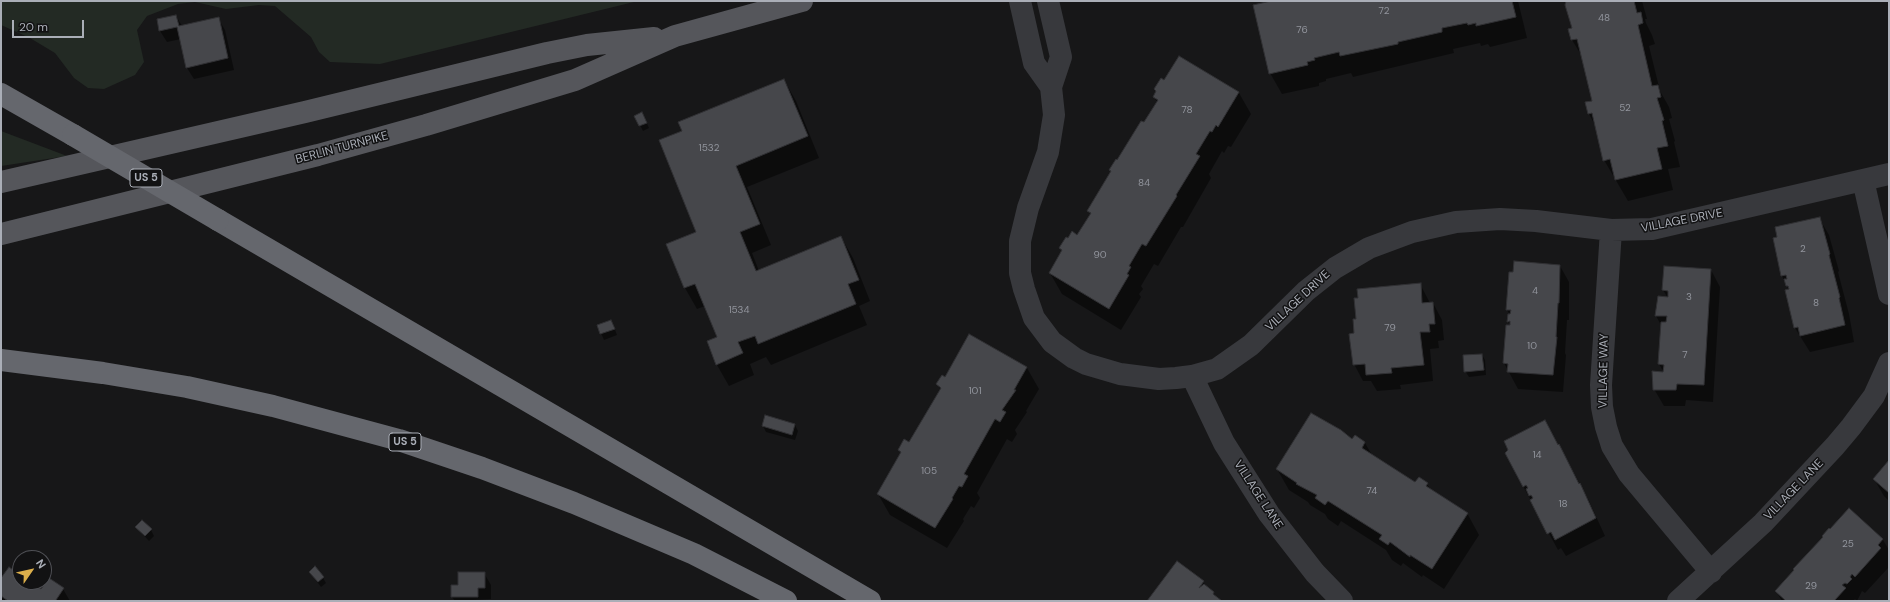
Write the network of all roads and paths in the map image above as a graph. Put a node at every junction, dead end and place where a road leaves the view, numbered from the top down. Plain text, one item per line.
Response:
1 (802, 1) edge
2 (1020, 1) edge
3 (1048, 1) edge
4 (675, 36) junction
5 (1051, 87) junction
6 (1, 94) edge
7 (1889, 174) edge
8 (1863, 180) junction
9 (1, 182) edge
10 (1611, 230) junction
11 (1, 234) edge
12 (1889, 294) edge
13 (1, 360) edge
14 (1889, 363) edge
15 (1192, 376) junction
16 (1711, 572) junction
17 (786, 601) edge
18 (870, 601) edge
19 (1342, 601) edge
20 (1678, 601) edge

1 - 4 main road, BERLIN TURNPIKE
2 - 5 street, VILLAGE DRIVE
3 - 5 street, VILLAGE DRIVE
4 - 9 main road, BERLIN TURNPIKE
4 - 11 main road, BERLIN TURNPIKE
5 - 15 street, VILLAGE DRIVE
6 - 18 highway, US 5, bridge
7 - 8 street, VILLAGE DRIVE
8 - 10 street, VILLAGE DRIVE
8 - 12 street
10 - 15 street, VILLAGE DRIVE
10 - 16 street, VILLAGE WAY
13 - 17 highway, US 5
14 - 16 street, VILLAGE LANE
15 - 19 street, VILLAGE LANE
16 - 20 street, VILLAGE LANE

